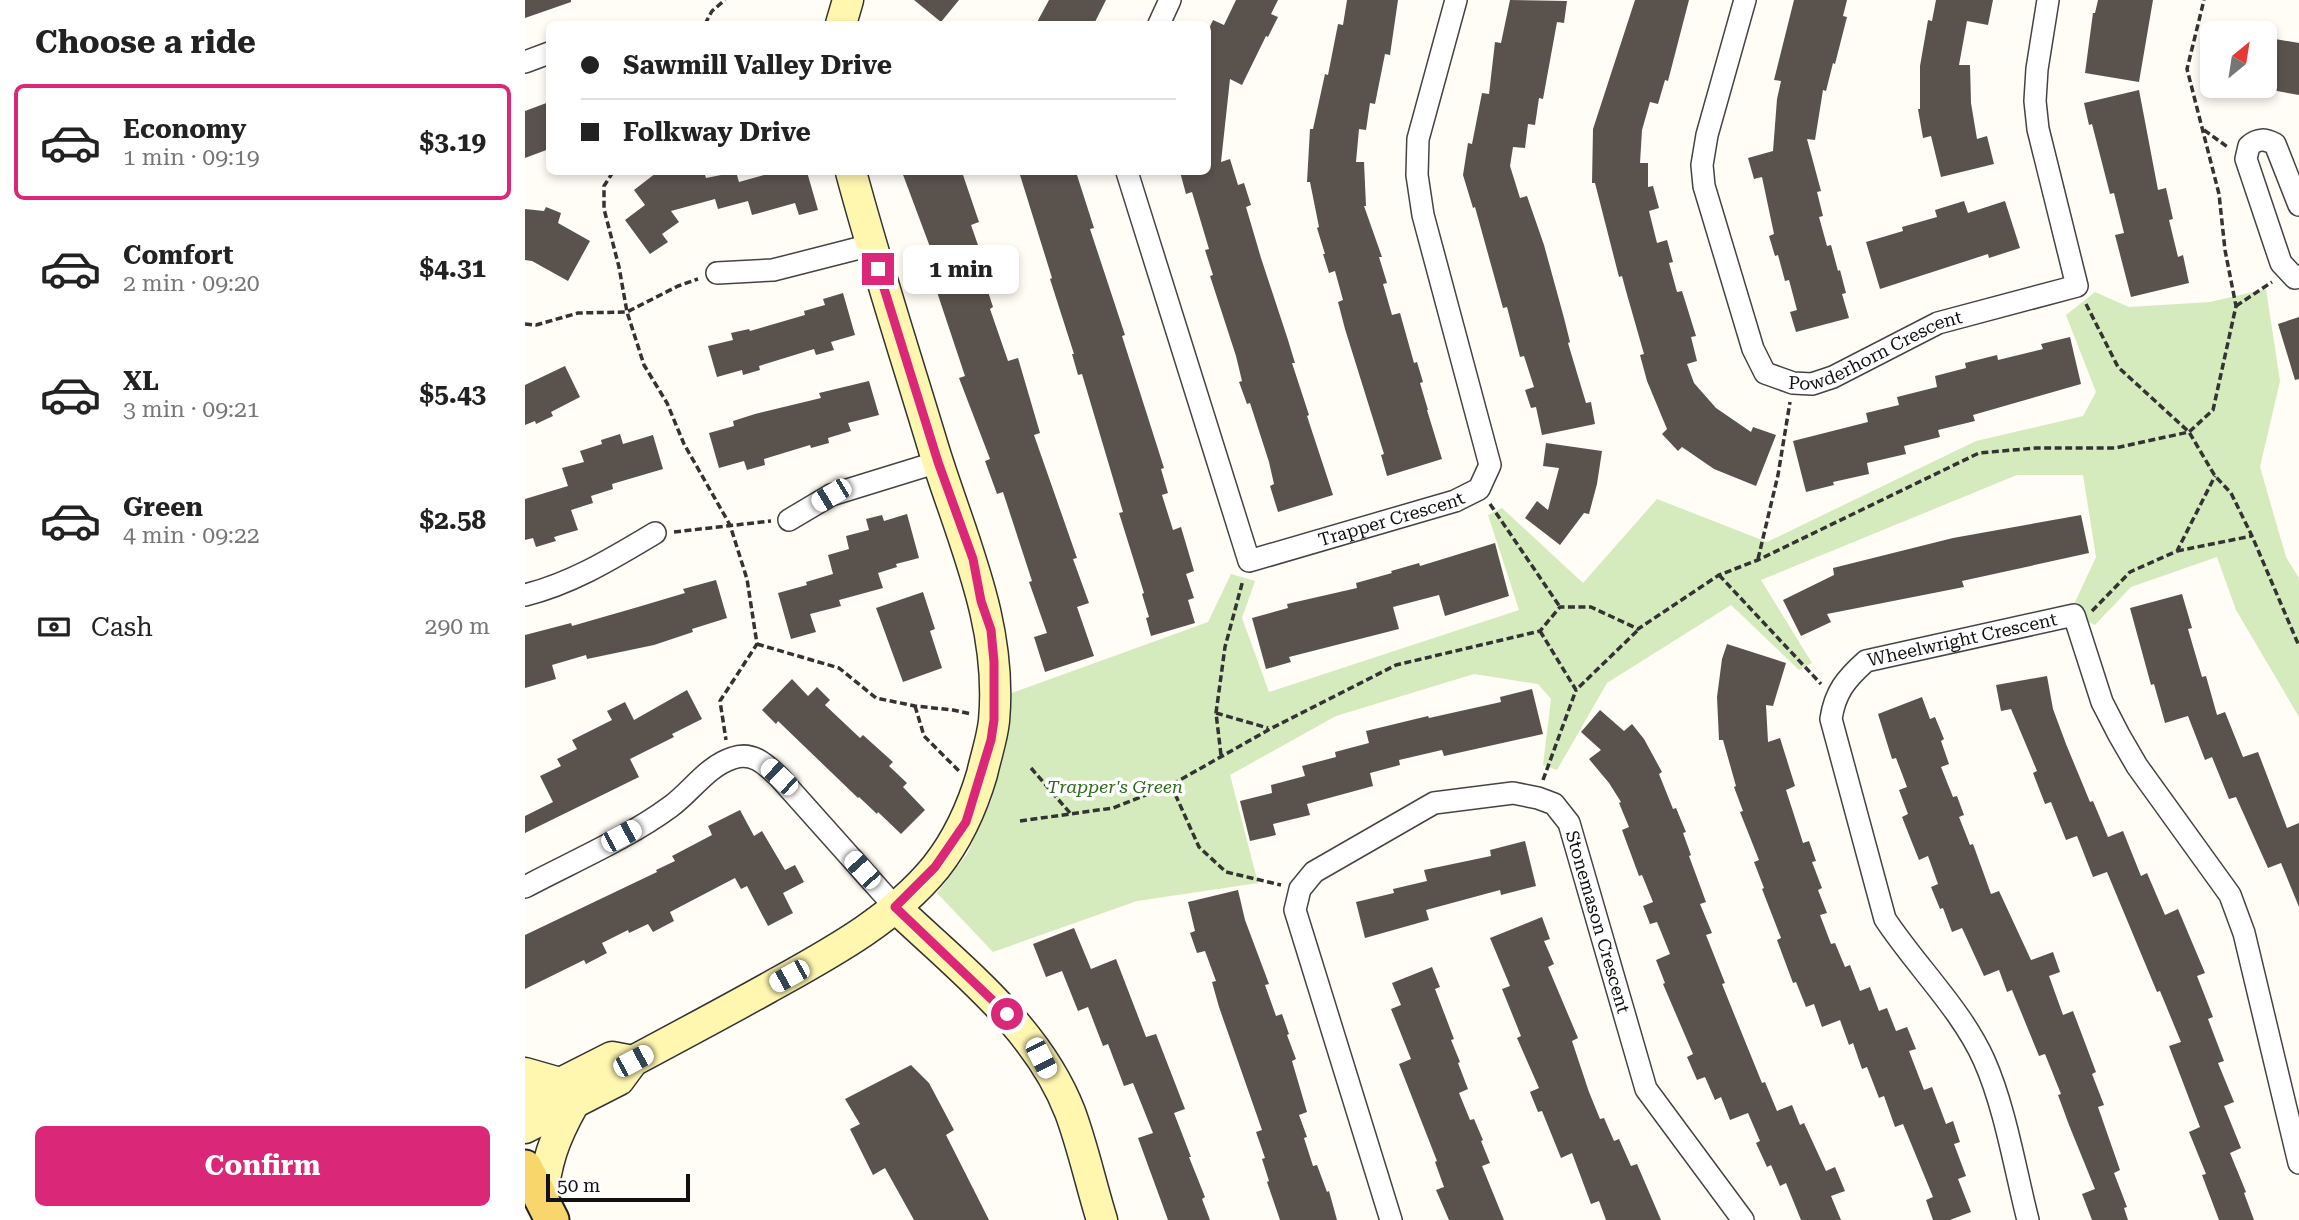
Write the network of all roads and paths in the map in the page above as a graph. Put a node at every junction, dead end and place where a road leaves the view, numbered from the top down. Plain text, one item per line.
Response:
1 (725, 0) edge
2 (848, 0) edge
3 (1170, 0) edge
4 (1456, 0) edge
5 (1745, 0) edge
6 (2048, 0) edge
7 (2204, 0) edge
8 (707, 21) edge
9 (842, 21) edge
10 (1160, 21) edge
11 (546, 54) edge
12 (525, 62) edge
13 (2202, 129) junction
14 (2246, 159) junction
15 (611, 175) edge
16 (852, 175) edge
17 (1128, 175) edge
18 (2299, 205) edge
19 (871, 245) junction
20 (717, 273) joint
21 (2294, 274) edge
22 (2077, 286) junction
23 (2236, 306) junction
24 (627, 312) junction
25 (525, 324) edge
26 (1793, 383) junction
27 (2189, 432) junction
28 (938, 462) junction
29 (2215, 476) junction
30 (1479, 489) junction
31 (789, 520) joint
32 (730, 525) junction
33 (653, 534) joint
34 (2252, 536) junction
35 (2177, 551) junction
36 (1758, 560) junction
37 (1249, 561) junction
38 (1719, 575) junction
39 (525, 595) edge
40 (1560, 607) junction
41 (2078, 626) junction
42 (1638, 629) junction
43 (1540, 631) junction
44 (757, 644) junction
45 (2299, 646) edge
46 (1576, 690) junction
47 (1834, 698) junction
48 (915, 706) junction
49 (1216, 713) junction
50 (978, 715) dead end
51 (1270, 729) junction
52 (1221, 756) junction
53 (729, 760) junction
54 (1031, 768) dead end
55 (980, 780) junction
56 (1171, 785) junction
57 (1538, 797) junction
58 (1070, 813) junction
59 (1020, 821) dead end
60 (525, 887) edge
61 (1300, 889) junction
62 (895, 907) junction
63 (525, 1073) edge
64 (566, 1094) junction
65 (525, 1101) edge
66 (525, 1128) edge
67 (2299, 1163) edge
68 (525, 1167) edge
69 (547, 1210) edge
70 (1102, 1220) edge
71 (1391, 1220) edge
72 (1744, 1220) edge
73 (2028, 1220) edge

1 - 8 path
2 - 9 street
3 - 10 street
4 - 30 street, Trapper Crescent
5 - 26 street, Powderhorn Crescent
6 - 22 street
7 - 13 path
11 - 12 street
13 - 14 path
13 - 23 path
14 - 18 street
14 - 21 street
15 - 24 path
16 - 19 street
17 - 37 street
19 - 20 street
19 - 28 street
20 - 24 path
21 - 23 path
22 - 26 street, Powderhorn Crescent
22 - 27 path
23 - 27 path
24 - 25 path
24 - 32 path
26 - 36 path
27 - 29 path
27 - 36 path
28 - 31 street
28 - 55 street
29 - 34 path
29 - 35 path
30 - 37 street, Trapper Crescent
30 - 40 path
31 - 32 path
32 - 33 path
32 - 44 path
33 - 39 street
34 - 35 path
34 - 45 path
35 - 41 path
36 - 38 path
37 - 49 path
38 - 42 path
38 - 47 path
40 - 42 path
40 - 43 path
41 - 47 street, Wheelwright Crescent
41 - 67 street, Wheelwright Crescent
42 - 46 path
43 - 46 path
43 - 51 path
44 - 48 path
44 - 53 path
46 - 57 path
47 - 73 street
48 - 50 path
48 - 55 path
49 - 51 path
49 - 52 path
51 - 52 path
52 - 56 path
53 - 60 street
53 - 62 street
54 - 58 path
55 - 62 street
56 - 58 path
56 - 61 path
57 - 61 street
57 - 72 street, Stonemason Crescent
58 - 59 path
61 - 71 street
62 - 64 street
62 - 70 street
63 - 64 street
64 - 65 street
64 - 66 street
64 - 69 street
68 - 69 main road

